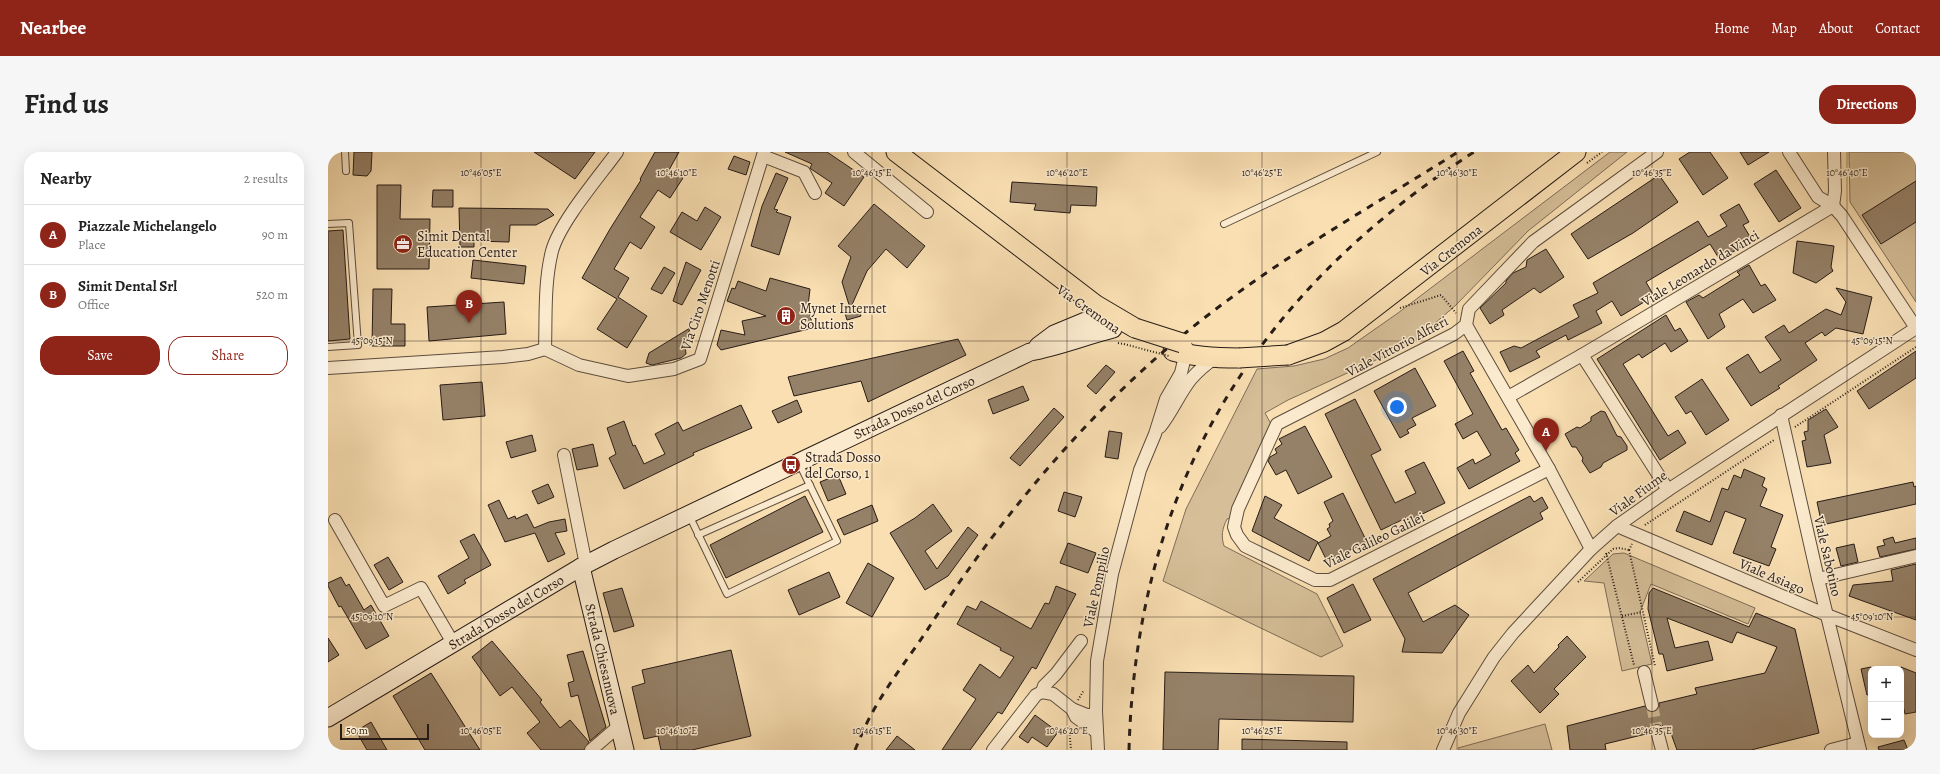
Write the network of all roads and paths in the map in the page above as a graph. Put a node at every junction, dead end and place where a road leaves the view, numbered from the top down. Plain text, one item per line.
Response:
1 (345, 152) edge
2 (617, 152) edge
3 (854, 152) edge
4 (896, 152) edge
5 (1377, 152) edge
6 (1576, 152) edge
7 (1657, 152) edge
8 (1789, 152) edge
9 (1833, 152) edge
10 (764, 154) edge
11 (346, 171) dead end
12 (815, 193) dead end
13 (1832, 206) junction
14 (927, 212) dead end
15 (328, 224) edge
16 (1224, 224) dead end
17 (1398, 309) dead end
18 (1110, 322) junction
19 (1466, 325) junction
20 (1916, 328) edge
21 (328, 347) edge
22 (545, 349) junction
23 (1179, 350) junction
24 (1030, 352) junction
25 (1242, 352) junction
26 (1582, 355) junction
27 (1215, 358) junction
28 (328, 368) edge
29 (1508, 397) junction
30 (1781, 415) junction
31 (1277, 424) joint
32 (1155, 434) junction
33 (564, 455) dead end
34 (798, 462) junction
35 (1549, 469) junction
36 (810, 485) junction
37 (1668, 490) junction
38 (688, 514) junction
39 (335, 520) dead end
40 (1617, 526) junction
41 (698, 535) junction
42 (1591, 549) junction
43 (1606, 554) junction
44 (1916, 556) edge
45 (584, 566) junction
46 (1818, 579) junction
47 (1575, 585) dead end
48 (1643, 612) junction
49 (1827, 615) junction
50 (1622, 616) junction
51 (1081, 641) dead end
52 (453, 643) junction
53 (1916, 650) edge
54 (1644, 672) junction
55 (1048, 693) junction
56 (1652, 705) tunnel mouth
57 (1072, 709) junction
58 (1096, 716) junction
59 (328, 718) edge
60 (619, 726) junction
61 (1657, 731) tunnel mouth
62 (1097, 732) junction
63 (1859, 747) edge
64 (591, 750) edge
65 (625, 750) edge
66 (993, 750) edge
67 (1098, 750) edge
68 (1443, 750) edge
69 (1662, 750) edge
70 (1831, 750) edge

1 - 11 lane
2 - 22 street
3 - 14 street
4 - 18 main road, Via Cremona
5 - 16 lane
6 - 25 main road, Via Cremona
7 - 19 street, Viale Vittorio Alfieri
8 - 13 street
9 - 13 street
10 - 12 street
10 - 22 street, Via Ciro Menotti
13 - 20 street
13 - 26 street, Viale Leonardo da Vinci
15 - 21 lane
17 - 19 path
18 - 23 main road, Via Cremona, bridge
18 - 23 path, bridge
18 - 24 main road, Strada Dosso del Corso
18 - 24 main road, Strada Dosso del Corso
19 - 29 street
19 - 31 street, Viale Vittorio Alfieri
20 - 30 street, Viale Fiume
22 - 28 street
23 - 25 main road, Via Cremona
23 - 27 main road, Via Cremona
23 - 32 street, Viale Pompilio
24 - 34 main road, Strada Dosso del Corso
25 - 27 main road, Via Cremona
26 - 29 street, Viale Leonardo da Vinci
26 - 37 street
27 - 32 street, Viale Pompilio
29 - 35 street
30 - 37 street, Viale Fiume
30 - 46 street, Viale Sabotino
31 - 35 street, Viale Galileo Galilei
32 - 58 street, Viale Pompilio
33 - 45 street
34 - 36 lane
34 - 38 main road, Strada Dosso del Corso
35 - 42 street
36 - 41 lane
36 - 41 lane
37 - 40 street, Viale Fiume
38 - 41 lane
38 - 45 main road, Strada Dosso del Corso
39 - 52 street
40 - 42 street, Viale Fiume
40 - 49 street, Viale Asiago
42 - 68 street, Viale Fiume
43 - 47 path
43 - 48 path
43 - 50 path
44 - 46 street
45 - 52 main road, Strada Dosso del Corso
45 - 60 main road, Strada Chiesanuova
46 - 49 street, Viale Sabotino
48 - 50 path
48 - 54 path
49 - 53 street, Viale Asiago
49 - 63 street, Viale Sabotino
50 - 54 path
51 - 55 street
52 - 59 main road, Strada Dosso del Corso
54 - 56 street
55 - 57 street
55 - 66 street
57 - 58 street
57 - 62 street
58 - 62 street, Viale Pompilio
60 - 64 street
60 - 65 main road, Strada Chiesanuova
61 - 69 street
62 - 67 street, Viale Pompilio
63 - 70 street

